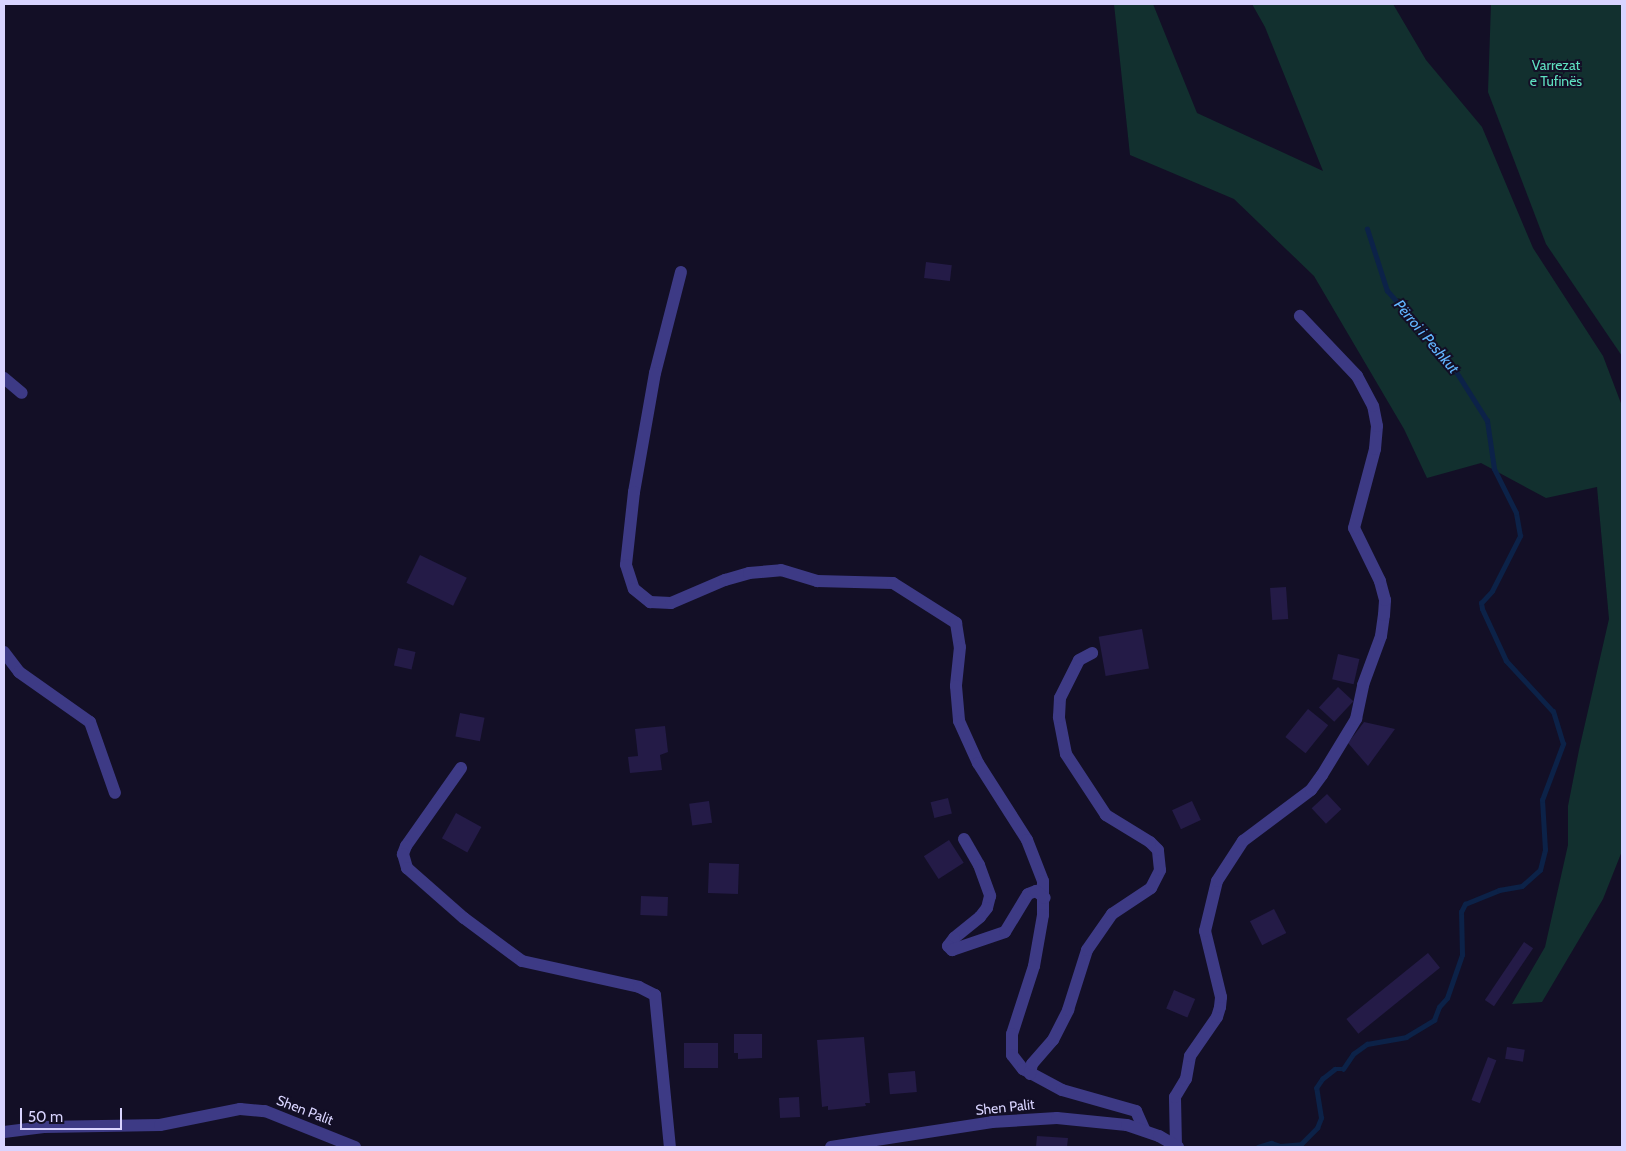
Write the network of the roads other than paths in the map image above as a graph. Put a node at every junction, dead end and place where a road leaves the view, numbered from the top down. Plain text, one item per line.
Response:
1 (681, 272) dead end
2 (1300, 316) dead end
3 (4, 378) edge
4 (22, 393) dead end
5 (4, 652) edge
6 (1092, 653) dead end
7 (461, 768) dead end
8 (115, 793) dead end
9 (964, 838) dead end
10 (1045, 898) junction
11 (1030, 1074) junction
12 (1144, 1129) junction
13 (4, 1132) edge
14 (1177, 1146) edge
15 (355, 1147) edge
16 (670, 1147) edge
17 (831, 1147) edge

1 - 10 street
2 - 14 street
3 - 4 street
5 - 8 street
6 - 11 street
7 - 16 street
9 - 10 street
10 - 11 street
11 - 12 street
12 - 14 street, Shen Palit
12 - 17 street, Shen Palit
13 - 15 street, Shen Palit

